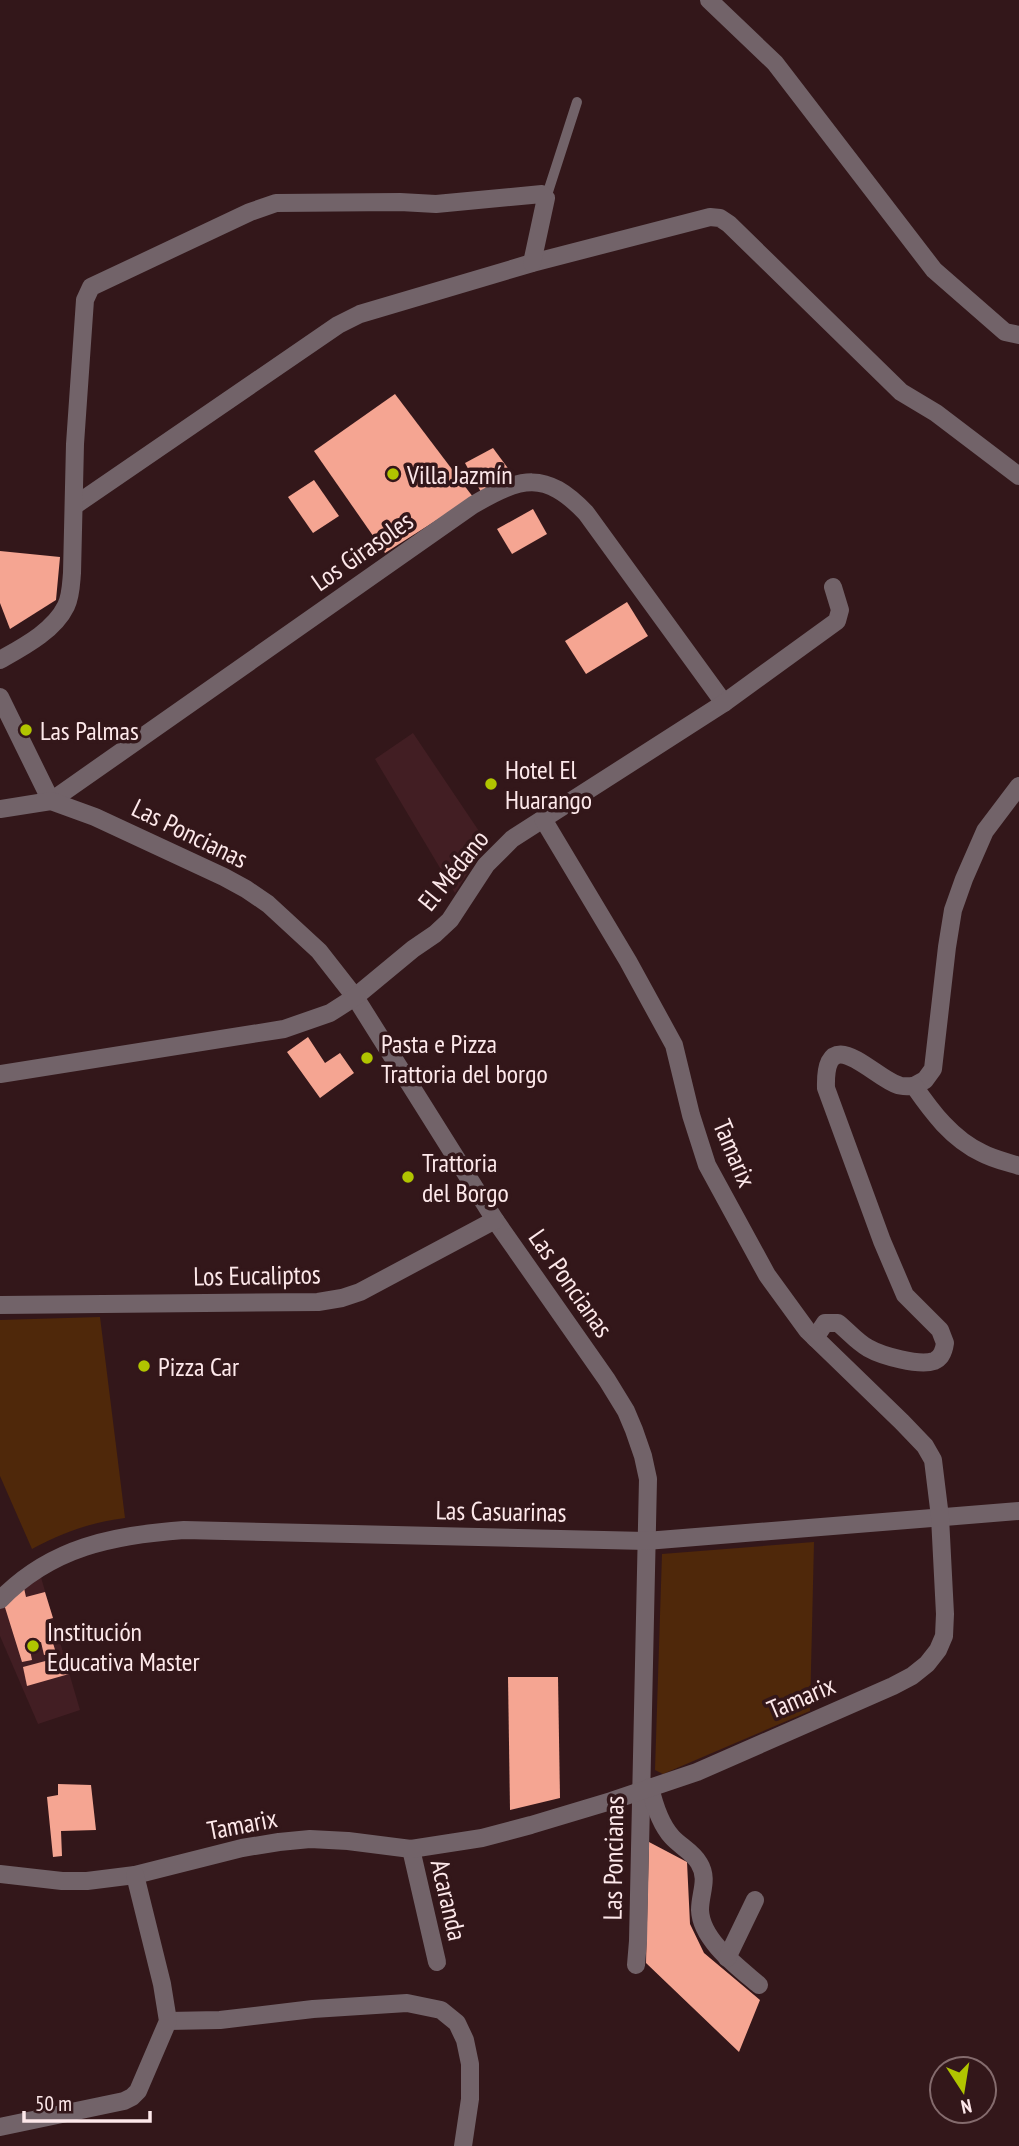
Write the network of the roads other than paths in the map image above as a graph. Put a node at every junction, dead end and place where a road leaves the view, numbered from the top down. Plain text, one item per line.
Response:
1 (709, 0) edge
2 (577, 102) dead end
3 (546, 198) junction
4 (532, 263) junction
5 (1019, 335) edge
6 (1019, 476) edge
7 (74, 506) junction
8 (833, 587) dead end
9 (0, 660) edge
10 (0, 697) edge
11 (724, 703) junction
12 (1019, 786) edge
13 (51, 800) junction
14 (0, 809) edge
15 (543, 819) junction
16 (355, 997) junction
17 (0, 1074) edge
18 (914, 1086) junction
19 (1019, 1166) edge
20 (495, 1220) junction
21 (0, 1305) edge
22 (815, 1338) junction
23 (1019, 1511) edge
24 (940, 1517) junction
25 (646, 1541) junction
26 (0, 1600) edge
27 (646, 1789) junction
28 (411, 1849) junction
29 (0, 1874) edge
30 (135, 1875) junction
31 (755, 1899) dead end
32 (727, 1958) junction
33 (437, 1962) dead end
34 (636, 1965) dead end
35 (759, 1985) dead end
36 (169, 2021) junction
37 (0, 2127) edge
38 (463, 2146) edge

1 - 5 street
2 - 3 lane
3 - 4 street
3 - 7 street
4 - 6 street
4 - 7 street
7 - 9 street
8 - 11 street, El Médano
10 - 13 street
11 - 13 street, Los Girasoles
11 - 15 street, El Médano
12 - 18 street
13 - 14 street
13 - 16 street, Las Poncianas
15 - 16 street, El Médano
15 - 22 street, Tamarix
16 - 17 street, El Médano
16 - 20 street, Las Poncianas
18 - 19 street
18 - 22 street
20 - 21 street, Los Eucaliptos
20 - 25 street, Las Poncianas
22 - 24 street, Tamarix
23 - 24 street, Las Casuarinas
24 - 25 street, Las Casuarinas
24 - 27 street, Tamarix
25 - 26 street, Las Casuarinas
25 - 27 street, Las Poncianas
27 - 28 street, Tamarix
27 - 32 street
27 - 34 street, Las Poncianas
28 - 30 street, Tamarix
28 - 33 street, Acaranda
29 - 30 street, Tamarix
30 - 36 street
31 - 32 street
32 - 35 street
36 - 37 street
36 - 38 street

